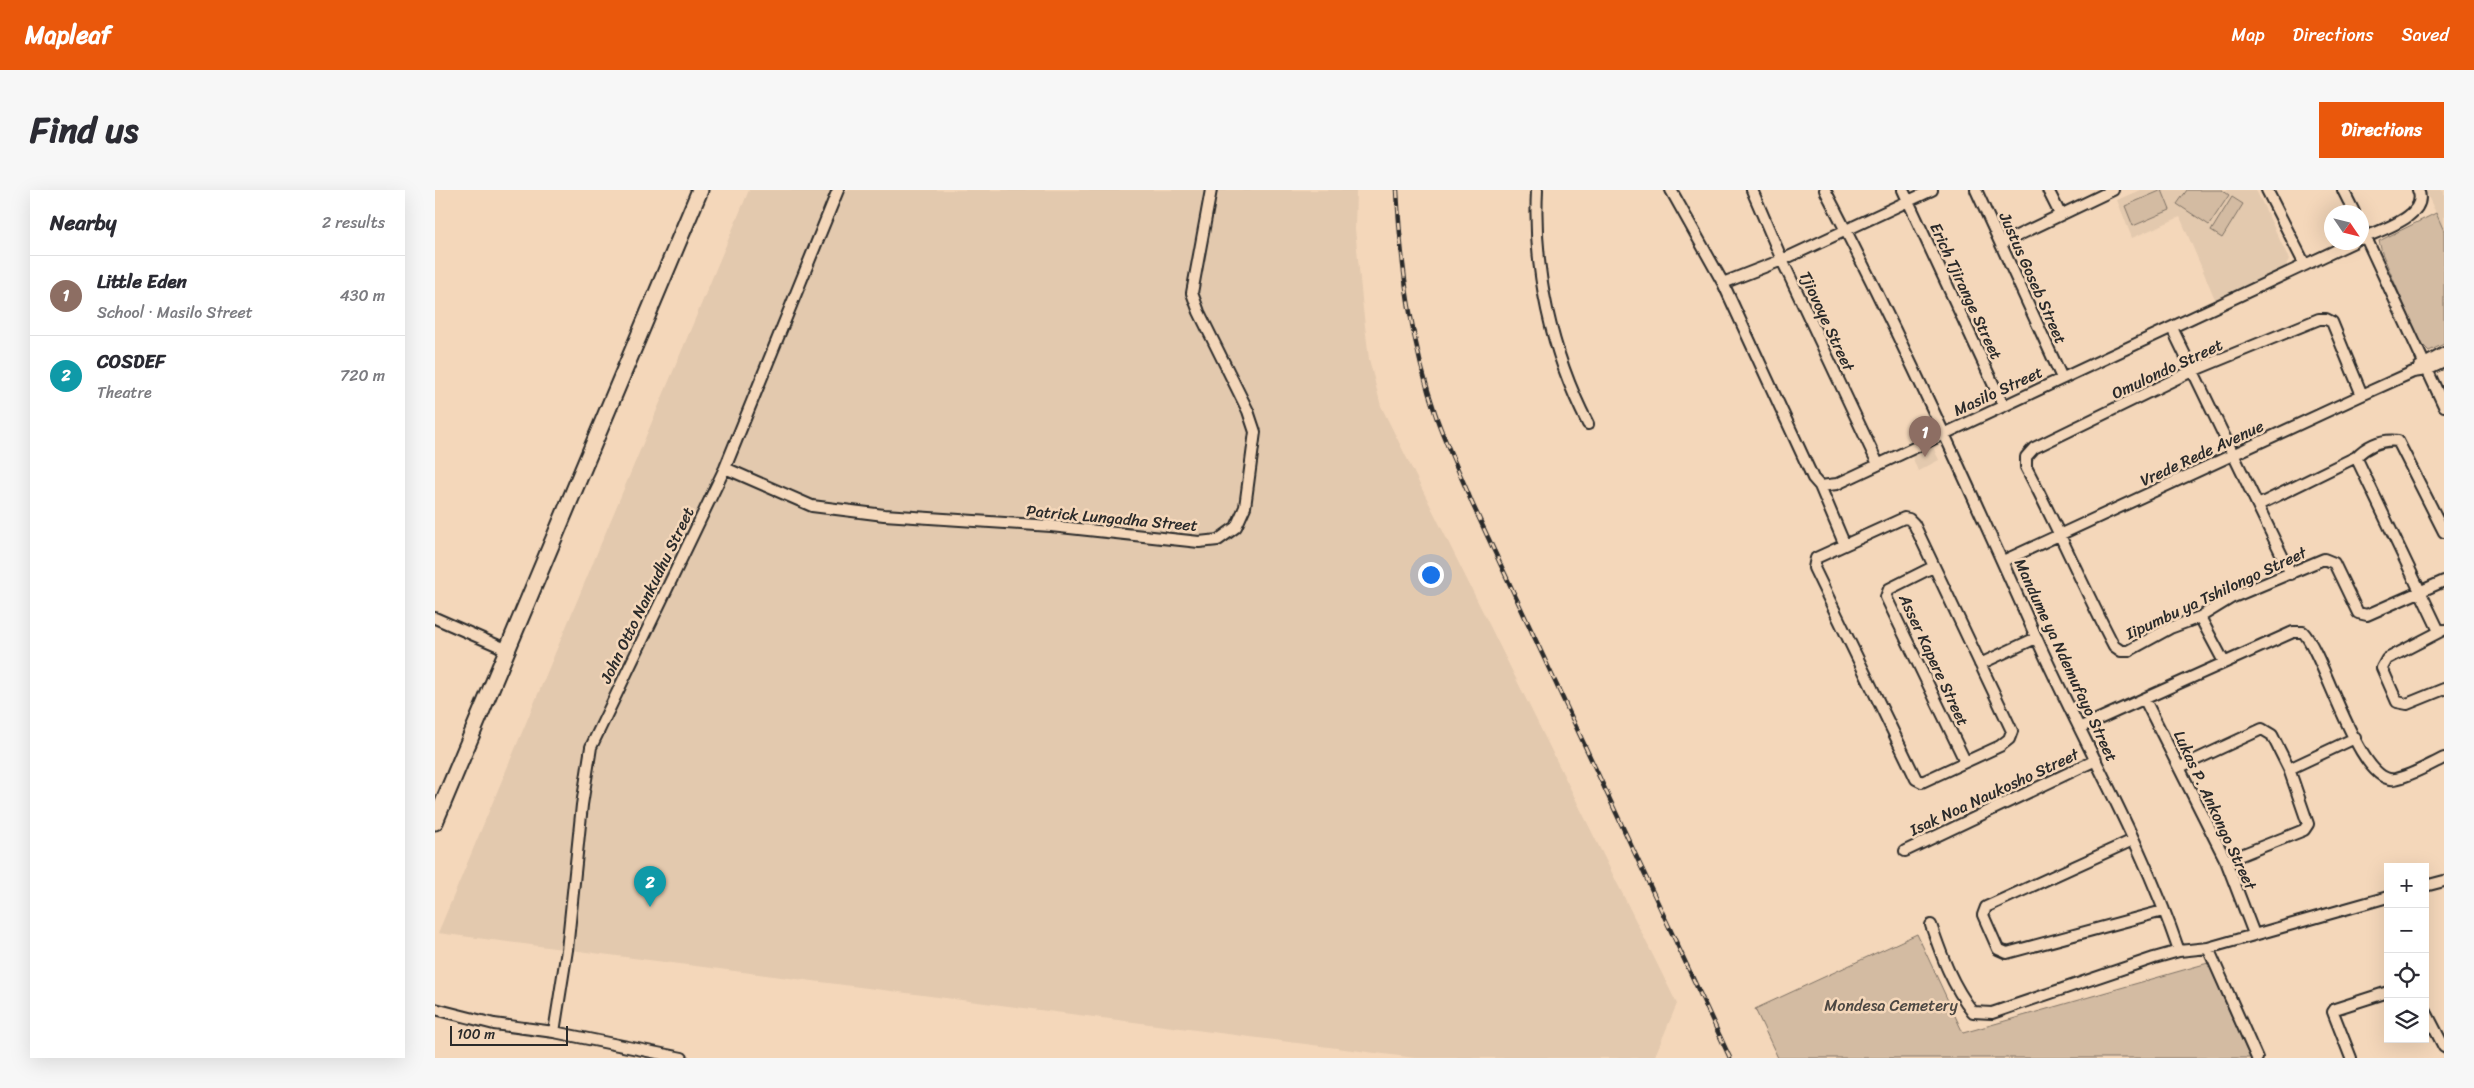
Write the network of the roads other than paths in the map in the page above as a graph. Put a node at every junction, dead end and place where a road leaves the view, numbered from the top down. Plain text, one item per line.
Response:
1 (700, 190) edge
2 (838, 190) edge
3 (1211, 190) edge
4 (1537, 190) edge
5 (1671, 190) edge
6 (1752, 190) edge
7 (1825, 190) edge
8 (1903, 190) edge
9 (1932, 190) edge
10 (1976, 190) edge
11 (2049, 190) edge
12 (2113, 190) edge
13 (2267, 190) edge
14 (2343, 190) edge
15 (2418, 190) edge
16 (1908, 202) junction
17 (2351, 205) edge
18 (2060, 214) junction
19 (1846, 230) junction
20 (2369, 236) edge
21 (2001, 243) junction
22 (2369, 248) edge
23 (2338, 250) edge
24 (1782, 260) junction
25 (2305, 266) junction
26 (1723, 283) junction
27 (2172, 328) junction
28 (2444, 353) edge
29 (2444, 362) edge
30 (2425, 366) junction
31 (2192, 371) junction
32 (2062, 378) junction
33 (2362, 395) junction
34 (2003, 405) junction
35 (2444, 406) edge
36 (1588, 424) dead end
37 (1943, 434) junction
38 (2235, 454) junction
39 (2357, 457) junction
40 (1879, 464) junction
41 (725, 468) junction
42 (1820, 486) junction
43 (2259, 505) junction
44 (2444, 532) edge
45 (2061, 535) junction
46 (1844, 543) junction
47 (2003, 561) junction
48 (1933, 567) junction
49 (2291, 574) junction
50 (2444, 581) edge
51 (2419, 591) junction
52 (2200, 617) junction
53 (435, 618) edge
54 (2441, 630) edge
55 (2036, 638) junction
56 (508, 650) junction
57 (2224, 662) junction
58 (1980, 664) junction
59 (2444, 689) edge
60 (2145, 700) junction
61 (2081, 728) junction
62 (2355, 738) junction
63 (2444, 758) edge
64 (2097, 760) junction
65 (1965, 761) junction
66 (2179, 767) junction
67 (2289, 769) junction
68 (435, 822) edge
69 (2133, 840) junction
70 (1905, 851) dead end
71 (2226, 861) junction
72 (2444, 881) edge
73 (2429, 885) edge
74 (2384, 898) edge
75 (2163, 911) junction
76 (1931, 925) dead end
77 (2254, 934) junction
78 (2208, 948) junction
79 (2179, 951) junction
80 (2384, 993) edge
81 (435, 1009) edge
82 (2429, 1018) edge
83 (554, 1032) junction
84 (2444, 1047) edge
85 (682, 1058) edge
86 (2257, 1058) edge
87 (2351, 1058) edge

1 - 56 highway
2 - 41 street, John Otto Nankudhu Street
3 - 41 street, Patrick Lungadha Street
4 - 36 street
5 - 26 street
6 - 24 street, Tjiovoye Street
7 - 19 street, Mandume ya Ndemufayo Street
8 - 16 street, Erich Tjirange Street
9 - 16 street
10 - 21 street, Justus Goseb Street
11 - 18 street
12 - 18 street
13 - 25 street
14 - 17 street
15 - 20 street
16 - 19 street
16 - 34 street, Erich Tjirange Street
18 - 21 street
19 - 24 street
19 - 37 street, Mandume ya Ndemufayo Street
21 - 32 street, Justus Goseb Street
22 - 30 street
23 - 25 street, Masilo Street
24 - 26 street
24 - 40 street, Tjiovoye Street
25 - 27 street, Masilo Street
26 - 42 street
27 - 31 street
27 - 32 street, Masilo Street
28 - 30 street, Vrede Rede Avenue
29 - 30 street, Vrede Rede Avenue
30 - 33 street, Vrede Rede Avenue
30 - 35 street
31 - 33 street, Omulondo Street
31 - 38 street
31 - 45 street, Omulondo Street
32 - 34 street, Masilo Street
33 - 38 street, Vrede Rede Avenue
34 - 37 street, Masilo Street
37 - 40 street, Masilo Street
37 - 47 street, Mandume ya Ndemufayo Street
38 - 43 street
38 - 45 street, Vrede Rede Avenue
39 - 43 street
39 - 44 street
39 - 51 street
40 - 42 street, Masilo Street
41 - 83 street, John Otto Nankudhu Street
42 - 46 street
43 - 49 street
45 - 47 street, Vrede Rede Avenue
45 - 52 street, Iipumbu ya Tshilongo Street
46 - 48 street
46 - 65 street
47 - 55 street, Mandume ya Ndemufayo Street
48 - 58 street
48 - 65 street, Asser Kapere Street
49 - 51 street, Iipumbu ya Tshilongo Street
49 - 52 street, Iipumbu ya Tshilongo Street
50 - 51 street, Iipumbu ya Tshilongo Street
51 - 54 street
52 - 57 street
53 - 56 street
54 - 59 street
55 - 58 street
55 - 61 street, Mandume ya Ndemufayo Street
56 - 68 highway
57 - 60 street
57 - 62 street
58 - 65 street
60 - 61 street
60 - 66 street, Lukas P. Ankongo Street
61 - 64 street, Mandume ya Ndemufayo Street
62 - 63 street
62 - 67 street
64 - 69 street, Mandume ya Ndemufayo Street
64 - 70 street, Isak Noa Naukosho Street
66 - 67 street
66 - 71 street, Lukas P. Ankongo Street
67 - 71 street
69 - 75 street, Mandume ya Ndemufayo Street
69 - 75 street
71 - 77 street, Lukas P. Ankongo Street
72 - 73 street
74 - 77 street
75 - 79 street, Mandume ya Ndemufayo Street
76 - 79 street
77 - 78 street
78 - 79 street
78 - 86 street
80 - 87 street
81 - 83 street
82 - 84 street
83 - 85 street

